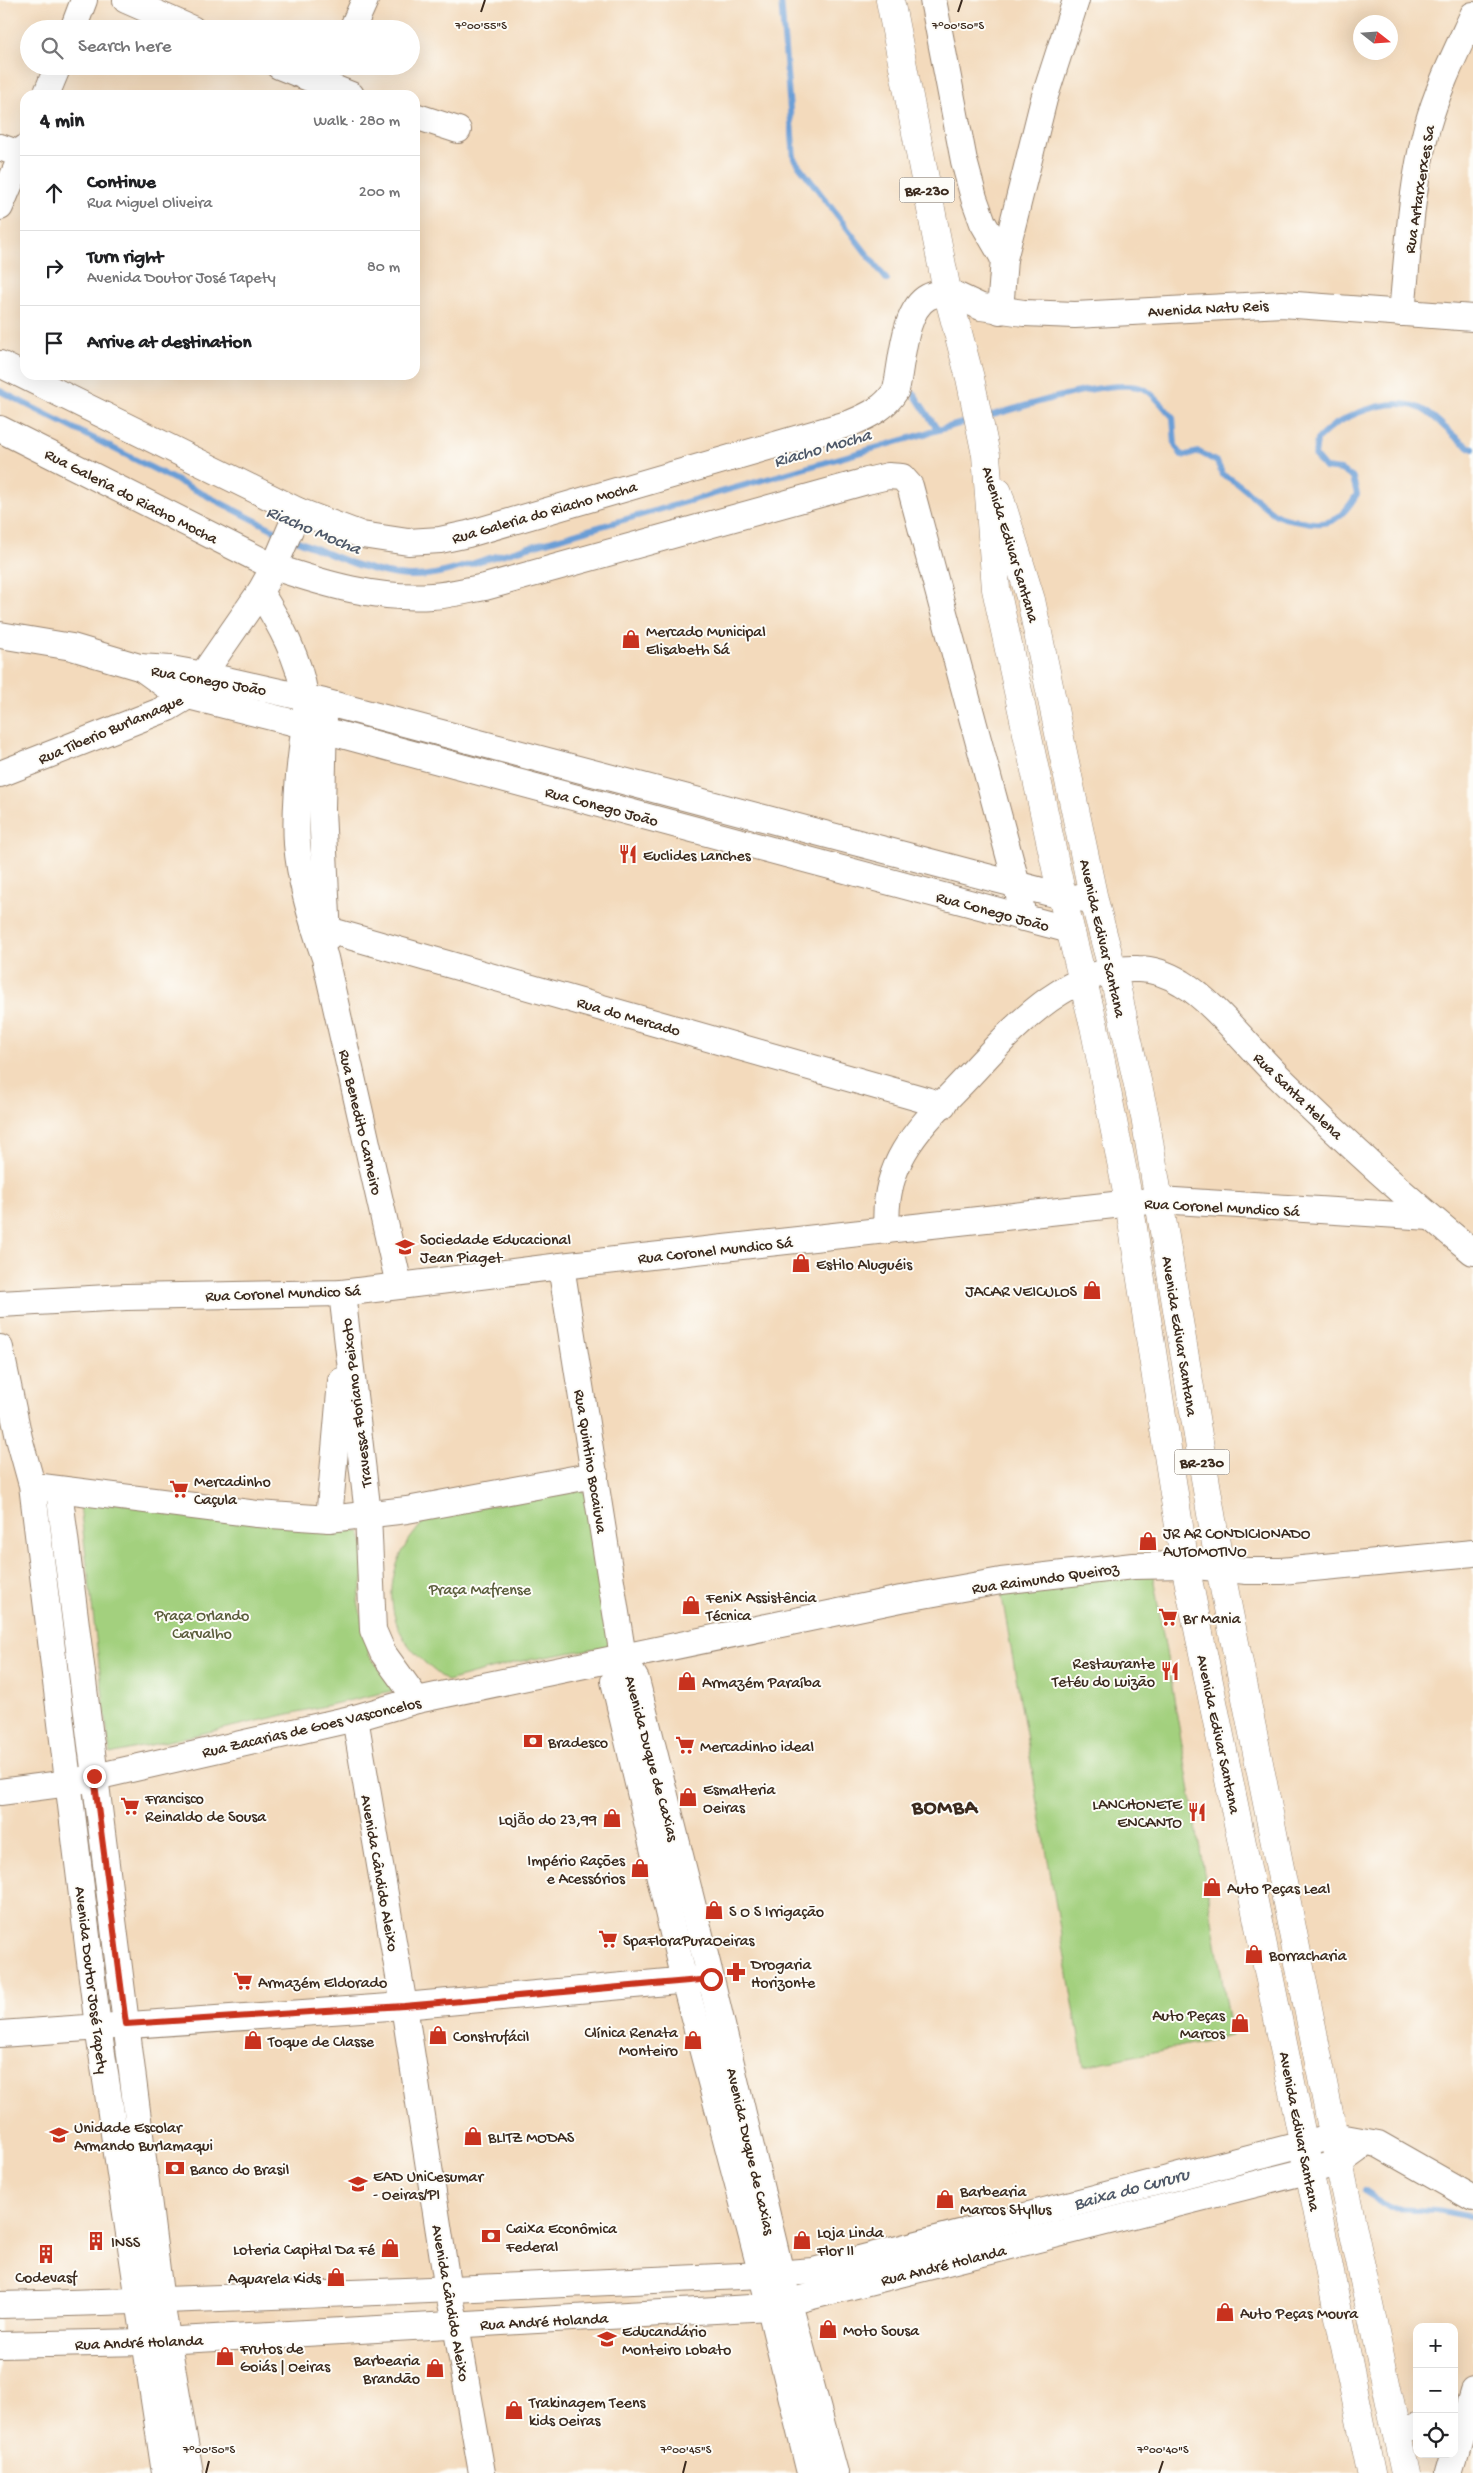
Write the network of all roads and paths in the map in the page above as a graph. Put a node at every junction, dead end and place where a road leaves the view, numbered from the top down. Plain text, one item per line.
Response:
1 (84, 0) edge
2 (126, 0) edge
3 (364, 0) edge
4 (890, 0) edge
5 (933, 0) edge
6 (1076, 0) edge
7 (1473, 14) edge
8 (76, 20) edge
9 (172, 20) edge
10 (356, 20) edge
11 (54, 75) edge
12 (305, 75) edge
13 (328, 83) edge
14 (48, 90) edge
15 (341, 90) edge
16 (420, 118) edge
17 (458, 130) dead end
18 (18, 152) edge
19 (0, 206) edge
20 (1004, 259) junction
21 (947, 291) junction
22 (1000, 311) junction
23 (1402, 313) junction
24 (1473, 318) edge
25 (0, 364) edge
26 (20, 374) edge
27 (32, 380) edge
28 (0, 429) edge
29 (984, 449) junction
30 (297, 514) junction
31 (276, 564) junction
32 (260, 592) junction
33 (0, 635) edge
34 (139, 667) junction
35 (204, 675) junction
36 (188, 696) junction
37 (315, 700) junction
38 (313, 728) junction
39 (0, 774) edge
40 (690, 799) junction
41 (685, 827) junction
42 (1017, 885) junction
43 (1062, 896) junction
44 (1094, 900) junction
45 (1023, 918) junction
46 (322, 928) junction
47 (1070, 930) junction
48 (1113, 972) junction
49 (1083, 979) junction
50 (943, 1105) junction
51 (1159, 1200) junction
52 (1129, 1202) junction
53 (1430, 1217) junction
54 (888, 1230) junction
55 (1473, 1252) edge
56 (561, 1266) junction
57 (399, 1285) junction
58 (342, 1292) junction
59 (0, 1304) edge
60 (346, 1328) junction
61 (0, 1348) edge
62 (9, 1437) edge
63 (595, 1475) junction
64 (32, 1485) junction
65 (59, 1490) junction
66 (368, 1514) junction
67 (329, 1519) junction
68 (1473, 1553) edge
69 (1185, 1565) junction
70 (1220, 1568) junction
71 (623, 1657) junction
72 (417, 1700) junction
73 (355, 1718) junction
74 (94, 1776) junction
75 (69, 1783) junction
76 (0, 1792) edge
77 (711, 1979) junction
78 (684, 1980) junction
79 (404, 2006) junction
80 (126, 2024) junction
81 (98, 2027) junction
82 (0, 2034) edge
83 (1334, 2136) junction
84 (1368, 2142) junction
85 (1305, 2144) junction
86 (1340, 2163) junction
87 (1309, 2171) junction
88 (1473, 2198) edge
89 (772, 2275) junction
90 (448, 2290) junction
91 (150, 2302) junction
92 (779, 2305) junction
93 (0, 2306) edge
94 (456, 2325) junction
95 (156, 2341) junction
96 (0, 2344) edge
97 (1473, 2391) edge
98 (1464, 2420) edge
99 (1407, 2429) edge
100 (165, 2473) edge
101 (190, 2473) edge
102 (482, 2473) edge
103 (810, 2473) edge
104 (835, 2473) edge
105 (1371, 2473) edge
106 (1405, 2473) edge
107 (1450, 2473) edge

1 - 8 street
2 - 9 street
3 - 10 street
4 - 21 highway, BR-230
5 - 20 street
6 - 20 street
7 - 23 street, Rua Artarxerxes Sa
11 - 14 street
12 - 13 street
13 - 15 street
16 - 17 street
18 - 19 street
20 - 22 street
21 - 22 street, Avenida Natu Reis
21 - 29 highway, BR-230
21 - 30 street, Rua Galeria do Riacho Mocha
22 - 23 street, Avenida Natu Reis
23 - 24 street, Avenida Natu Reis
25 - 26 street, Rua Galeria do Riacho Mocha
27 - 30 street, Rua Galeria do Riacho Mocha
28 - 31 street, Rua Galeria do Riacho Mocha
29 - 43 highway, Avenida Edivar Santana / BR-230
29 - 44 highway, Avenida Edivar Santana / BR-230
30 - 31 street, Rua Tiberio Burlamaque
31 - 32 street, Rua Tiberio Burlamaque
31 - 42 street, Rua Galeria do Riacho Mocha
32 - 35 street, Rua Tiberio Burlamaque
32 - 37 street, Rua Benedito Carneiro
33 - 34 street, Rua Conego João
34 - 35 street, Rua Conego João
34 - 36 street, Rua Conego João
35 - 36 street, Rua Tiberio Burlamaque
35 - 37 street, Rua Conego João
36 - 38 street, Rua Conego João
36 - 39 street, Rua Tiberio Burlamaque
37 - 38 street, Rua Benedito Carneiro
37 - 40 street, Rua Conego João
38 - 41 street, Rua Conego João
38 - 46 street, Rua Benedito Carneiro
40 - 41 street
40 - 42 street, Rua Conego João
41 - 45 street, Rua Conego João
42 - 43 street, Rua Conego João
42 - 45 street
43 - 44 street
43 - 47 highway, Avenida Edivar Santana / BR-230
44 - 48 highway, Avenida Edivar Santana / BR-230
45 - 47 street, Rua Conego João
46 - 50 street, Rua do Mercado
46 - 57 street, Rua Benedito Carneiro
47 - 49 highway, Avenida Edivar Santana / BR-230
48 - 49 street, Rua Santa Helena
48 - 51 highway, Avenida Edivar Santana / BR-230
48 - 53 street, Rua Santa Helena
49 - 50 street, Rua Santa Helena
49 - 52 highway, Avenida Edivar Santana / BR-230
50 - 54 street, Rua Santa Helena
51 - 52 street, Rua Coronel Mundico Sá
51 - 53 street, Rua Coronel Mundico Sá
51 - 70 highway, Avenida Edivar Santana / BR-230
52 - 54 street, Rua Coronel Mundico Sá
52 - 69 highway, Avenida Edivar Santana / BR-230
53 - 55 street, Rua Santa Helena
54 - 56 street, Rua Coronel Mundico Sá
56 - 57 street, Rua Coronel Mundico Sá
56 - 63 street, Rua Quintino Bocaiuva
57 - 58 street, Rua Coronel Mundico Sá
58 - 59 street, Rua Coronel Mundico Sá
58 - 60 street, Travessa Floriano Peixoto
60 - 66 street, Travessa Floriano Peixoto
60 - 67 street
61 - 62 street, Avenida Doutor José Tapety
62 - 64 street, Avenida Doutor José Tapety
63 - 66 street
63 - 71 street, Rua Quintino Bocaiuva
64 - 65 street
64 - 75 street, Avenida Doutor José Tapety
65 - 67 street
65 - 74 street, Avenida Doutor José Tapety
66 - 67 street
66 - 72 street
68 - 70 street, Rua Raimundo Queiroz
69 - 70 street, Rua Raimundo Queiroz
69 - 71 street, Rua Raimundo Queiroz
69 - 85 highway, Avenida Edivar Santana / BR-230
70 - 83 highway, Avenida Edivar Santana / BR-230
71 - 72 street, Rua Zacarias de Goes Vasconcelos
71 - 77 street, Avenida Duque de Caxias
71 - 78 street, Avenida Duque de Caxias
72 - 73 street, Rua Zacarias de Goes Vasconcelos
73 - 74 street, Rua Zacarias de Goes Vasconcelos
73 - 79 street, Avenida Cândido Aleixo
74 - 75 street, Rua Zacarias de Goes Vasconcelos
74 - 80 street, Avenida Doutor José Tapety
75 - 76 street, Rua Zacarias de Goes Vasconcelos
75 - 81 street, Avenida Doutor José Tapety
77 - 78 street
77 - 89 street, Avenida Duque de Caxias
78 - 79 street
78 - 89 street, Avenida Duque de Caxias
79 - 80 street
79 - 90 street, Avenida Cândido Aleixo
80 - 81 street
80 - 91 street, Avenida Doutor José Tapety
81 - 82 street
81 - 91 street, Avenida Doutor José Tapety
83 - 84 street
83 - 85 street, Rua André Holanda
83 - 86 highway, Avenida Edivar Santana / BR-230
84 - 86 street
84 - 88 street
85 - 87 highway, Avenida Edivar Santana / BR-230
85 - 89 street, Rua André Holanda
86 - 87 street, Rua André Holanda
86 - 99 highway, Avenida Edivar Santana / BR-230
87 - 92 street, Rua André Holanda
87 - 105 highway, Avenida Edivar Santana / BR-230
89 - 90 street, Rua André Holanda
89 - 92 street, Avenida Duque de Caxias
90 - 91 street, Rua André Holanda
90 - 94 street, Avenida Cândido Aleixo
91 - 93 street, Rua André Holanda
91 - 95 street, Avenida Doutor José Tapety
92 - 94 street, Rua André Holanda
92 - 103 street, Avenida Duque de Caxias
92 - 104 street, Avenida Duque de Caxias
94 - 95 street, Rua André Holanda
94 - 102 street, Avenida Cândido Aleixo
95 - 96 street, Rua André Holanda
95 - 100 street, Avenida Doutor José Tapety
95 - 101 street, Avenida Doutor José Tapety
97 - 98 street
98 - 107 street
99 - 106 highway, Avenida Edivar Santana / BR-230

